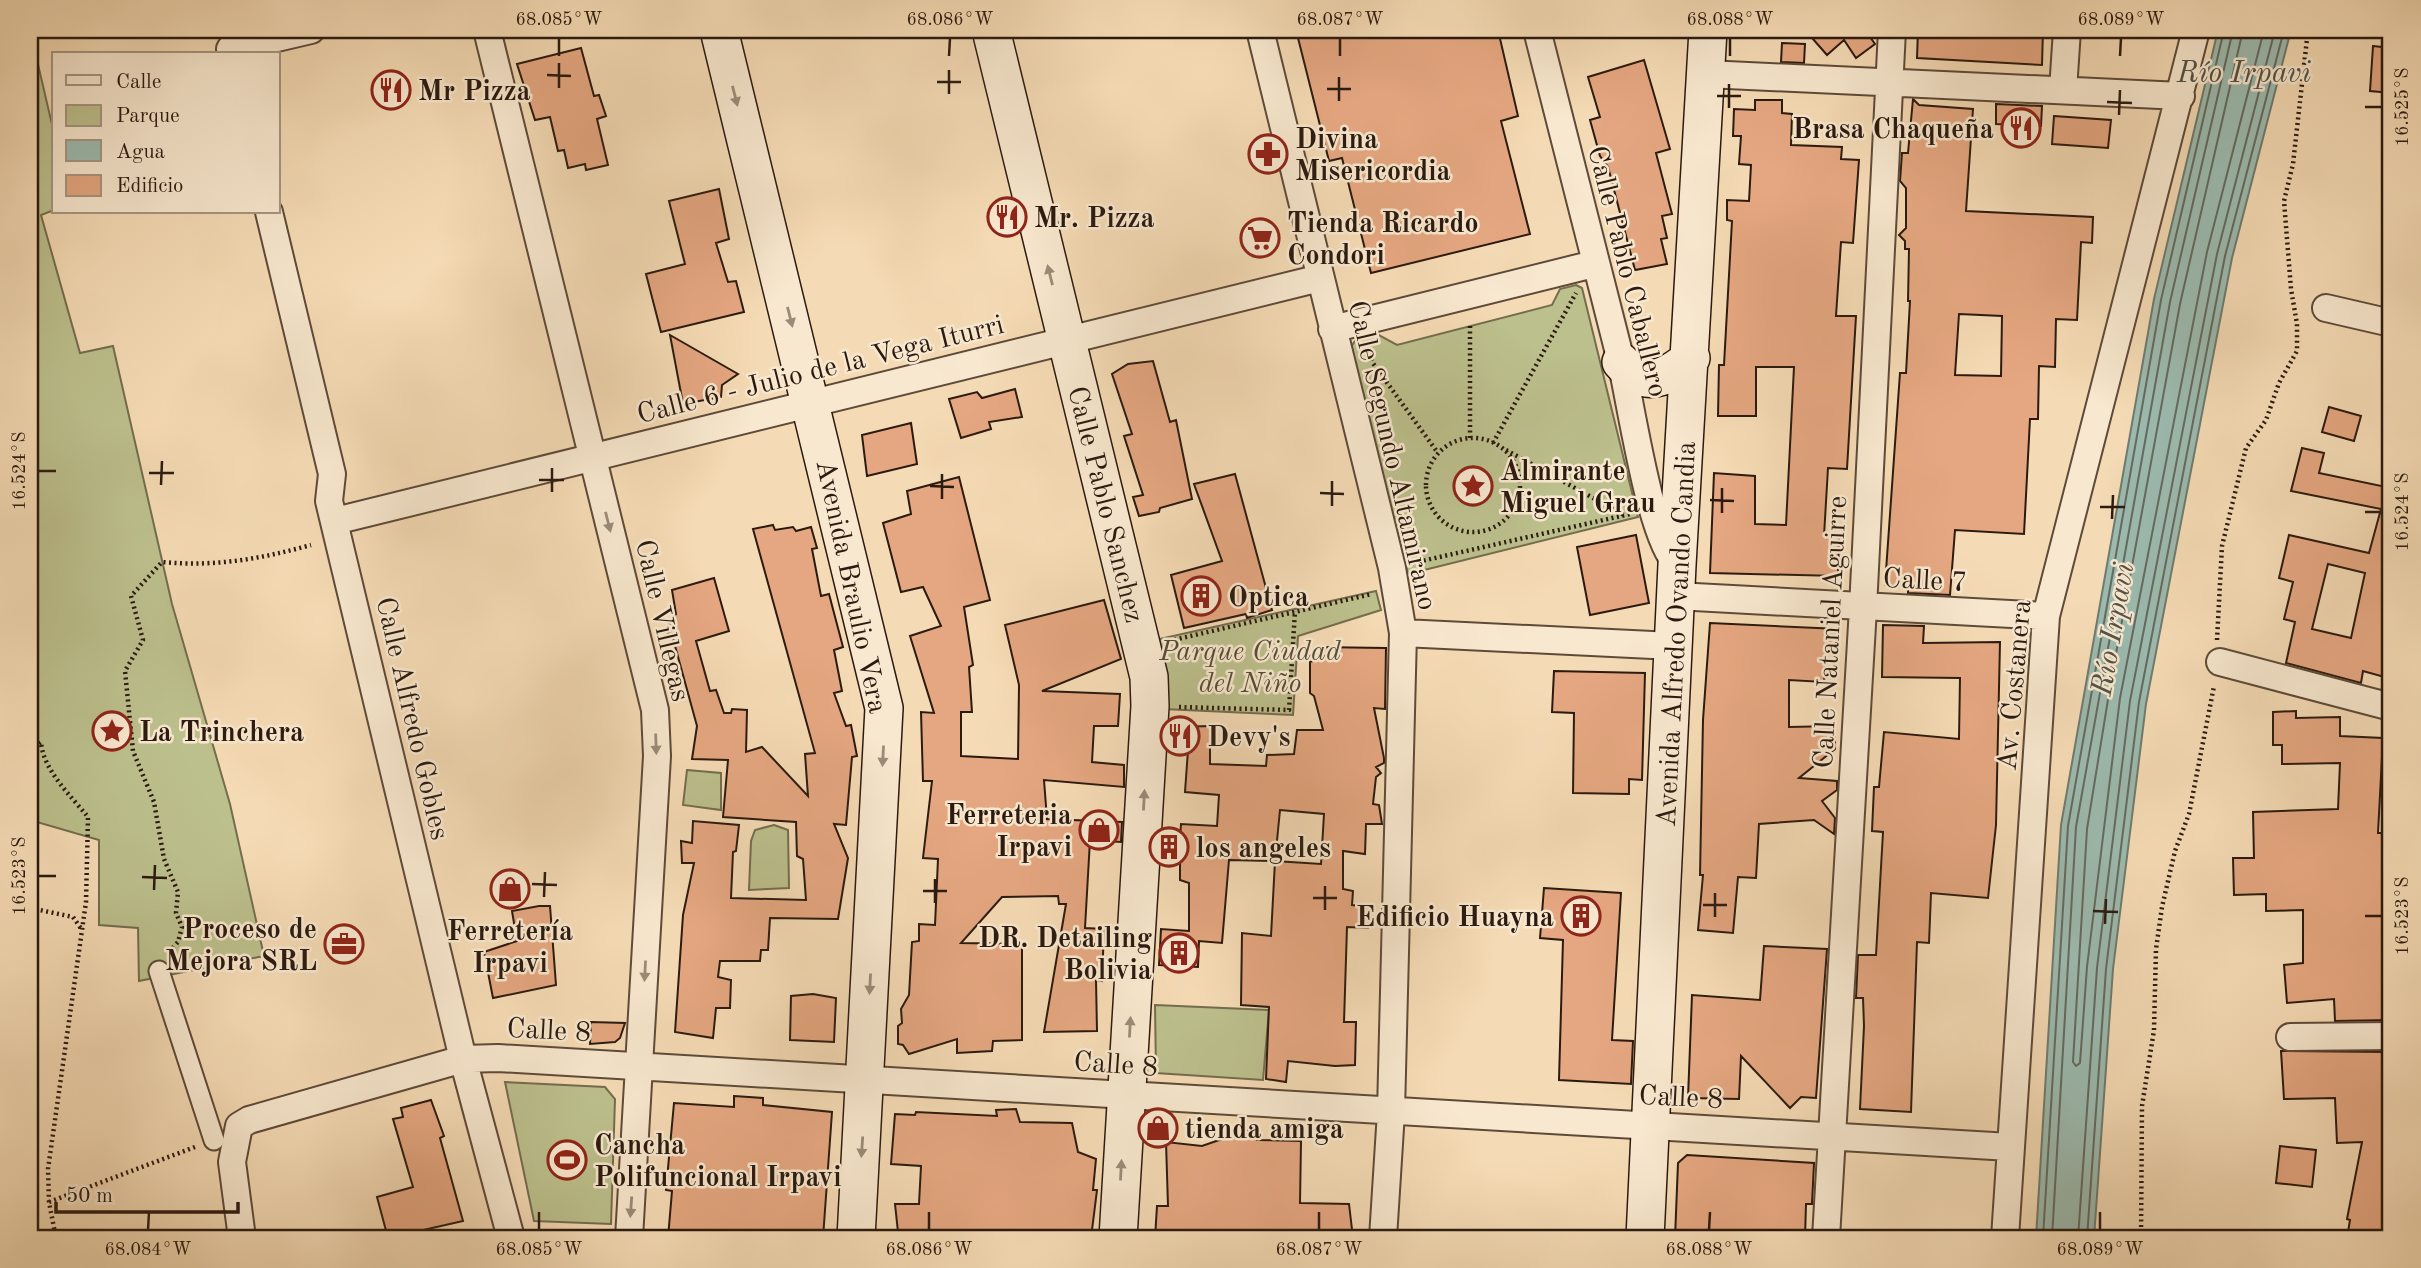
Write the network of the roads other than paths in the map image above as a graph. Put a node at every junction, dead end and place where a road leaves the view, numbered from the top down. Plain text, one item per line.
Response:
1 (311, 30) edge
2 (487, 30) edge
3 (719, 30) edge
4 (991, 30) edge
5 (1260, 30) edge
6 (1537, 30) edge
7 (1708, 30) edge
8 (1892, 30) edge
9 (2067, 30) edge
10 (2196, 30) edge
11 (227, 45) edge
12 (1706, 74) junction
13 (1889, 82) junction
14 (2063, 90) junction
15 (2181, 96) junction
16 (269, 214) edge
17 (1594, 264) junction
18 (1320, 278) junction
19 (2326, 308) dead end
20 (2391, 323) edge
21 (1332, 329) junction
22 (1067, 341) junction
23 (1691, 358) junction
24 (1621, 362) junction
25 (811, 403) junction
26 (592, 456) junction
27 (335, 521) junction
28 (1677, 580) junction
29 (1863, 608) junction
30 (2046, 616) junction
31 (1403, 633) junction
32 (1673, 646) junction
33 (2220, 662) road end
34 (2391, 707) edge
35 (159, 971) road end
36 (2391, 1036) edge
37 (2290, 1037) dead end
38 (463, 1059) junction
39 (640, 1065) junction
40 (865, 1079) junction
41 (1126, 1095) junction
42 (1391, 1112) junction
43 (1651, 1126) junction
44 (1831, 1134) junction
45 (224, 1139) junction
46 (2010, 1147) junction
47 (242, 1238) edge
48 (511, 1238) edge
49 (629, 1238) edge
50 (856, 1238) edge
51 (1118, 1238) edge
52 (1383, 1238) edge
53 (1645, 1238) edge
54 (1826, 1238) edge
55 (2005, 1238) edge

1 - 11 street
2 - 26 street, Calle Villegas
3 -> 25 main road, Avenida Braulio Vera
22 -> 4 main road, Calle Pablo Sanchez
5 - 18 street, Calle Segundo Altamirano
6 - 17 street, Calle Pablo Caballero
7 - 12 main road, Avenida Alfredo Ovando Candia
8 - 13 street, Calle Nataniel Aguirre
9 - 14 street
10 - 15 street, Av. Costanera
12 - 13 street
12 - 23 main road, Avenida Alfredo Ovando Candia
13 - 14 street
13 - 29 street, Calle Nataniel Aguirre
14 - 15 street
15 - 30 street, Av. Costanera
16 - 27 street, Calle Alfredo Gobles
17 - 21 street
17 - 24 street, Calle Pablo Caballero
18 - 21 street, Calle Segundo Altamirano
18 - 22 street, Calle 6 - Julio de la Vega Iturri
19 - 20 street
21 - 31 street, Calle Segundo Altamirano
22 - 25 street, Calle 6 - Julio de la Vega Iturri
41 -> 22 main road, Calle Pablo Sanchez
23 - 24 main road
23 - 28 main road, Avenida Alfredo Ovando Candia
24 - 28 street, Calle Pablo Caballero
25 - 26 street, Calle 6 - Julio de la Vega Iturri
25 -> 40 main road, Avenida Braulio Vera
26 - 27 street, Calle 6 - Julio de la Vega Iturri
26 -> 39 street, Calle Villegas
27 - 38 street, Calle Alfredo Gobles
28 - 29 street, Calle 7
28 - 32 main road, Avenida Alfredo Ovando Candia
29 - 30 street, Calle 7
29 - 44 street, Calle Nataniel Aguirre
30 - 46 street, Av. Costanera
31 - 32 street
31 - 42 street, Calle Segundo Altamirano
32 - 43 main road, Avenida Alfredo Ovando Candia
33 - 34 street
35 - 45 street
36 - 37 street
38 - 39 street, Calle 8
38 - 45 street, Calle 8
38 - 48 street, Calle Alfredo Gobles
39 - 40 street, Calle 8
39 -> 49 street, Calle Villegas
40 - 41 street, Calle 8
40 -> 50 main road, Avenida Braulio Vera
41 - 42 street, Calle 8
51 -> 41 main road, Calle Pablo Sanchez
42 - 43 street, Calle 8
42 - 52 street, Calle Segundo Altamirano
43 - 44 street, Calle 8
43 - 53 main road, Avenida Alfredo Ovando Candia
44 - 46 street, Calle 8
44 - 54 street, Calle Nataniel Aguirre
45 - 47 street
46 - 55 street, Av. Costanera

